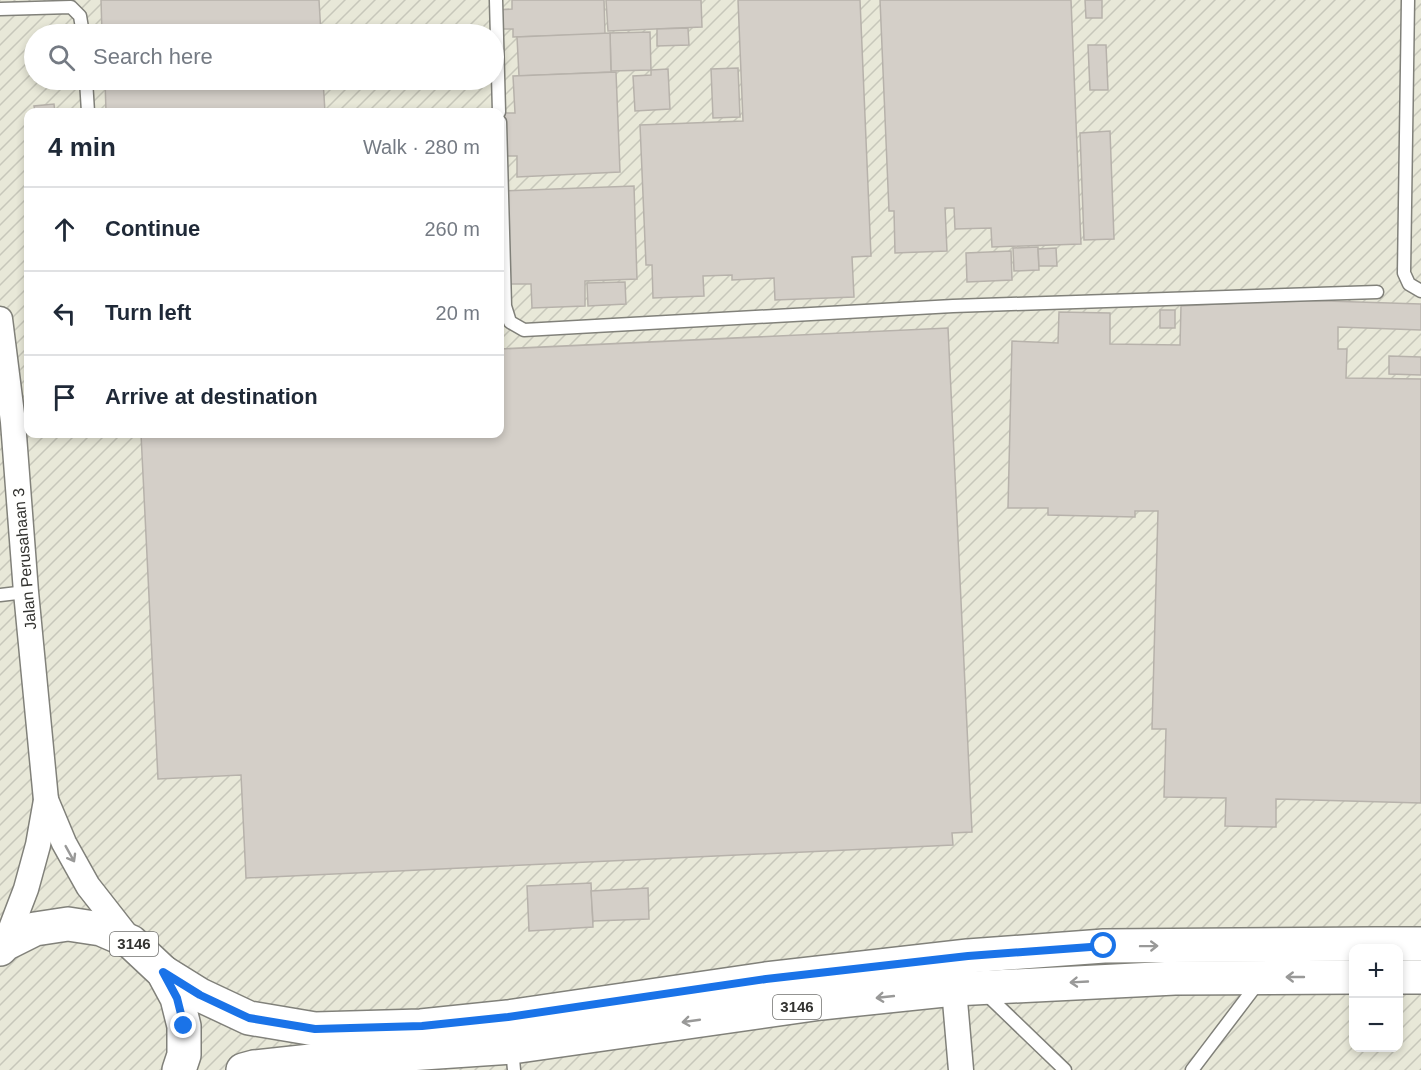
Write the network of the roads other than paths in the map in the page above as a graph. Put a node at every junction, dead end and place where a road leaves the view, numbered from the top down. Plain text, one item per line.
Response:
1 (496, 0) edge
2 (1408, 0) edge
3 (0, 9) edge
4 (81, 24) edge
5 (497, 24) edge
6 (87, 90) edge
7 (498, 90) edge
8 (88, 108) edge
9 (499, 108) edge
10 (504, 269) edge
11 (1421, 291) edge
12 (1377, 292) dead end
13 (0, 319) edge
14 (27, 592) junction
15 (0, 595) edge
16 (46, 800) junction
17 (1421, 931) edge
18 (131, 942) junction
19 (1349, 944) edge
20 (1375, 944) edge
21 (1403, 944) edge
22 (1421, 944) edge
23 (3, 946) edge
24 (163, 972) junction
25 (1263, 977) junction
26 (1349, 977) edge
27 (1403, 977) edge
28 (1421, 977) edge
29 (967, 988) junction
30 (513, 1058) edge
31 (1194, 1069) edge
32 (179, 1070) edge
33 (243, 1070) edge
34 (961, 1070) edge
35 (1065, 1070) edge

1 - 5 lane
2 - 11 lane
3 - 4 lane
6 - 8 lane
7 - 9 lane
10 - 12 lane
13 - 14 street, Jalan Perusahaan 3
14 - 15 lane
14 - 16 street, Jalan Perusahaan 3
16 -> 18 street
16 - 23 street
17 - 20 street
18 - 23 main road, 3146
18 - 24 main road, 3146
24 -> 19 main road, 3146
21 - 22 main road, 3146
24 - 32 main road, 3146
26 -> 25 main road, 3146
25 -> 29 main road, 3146
25 - 31 lane
27 - 28 main road
29 -> 30 main road, 3146
29 - 34 street
29 - 35 lane
30 - 33 main road, 3146

